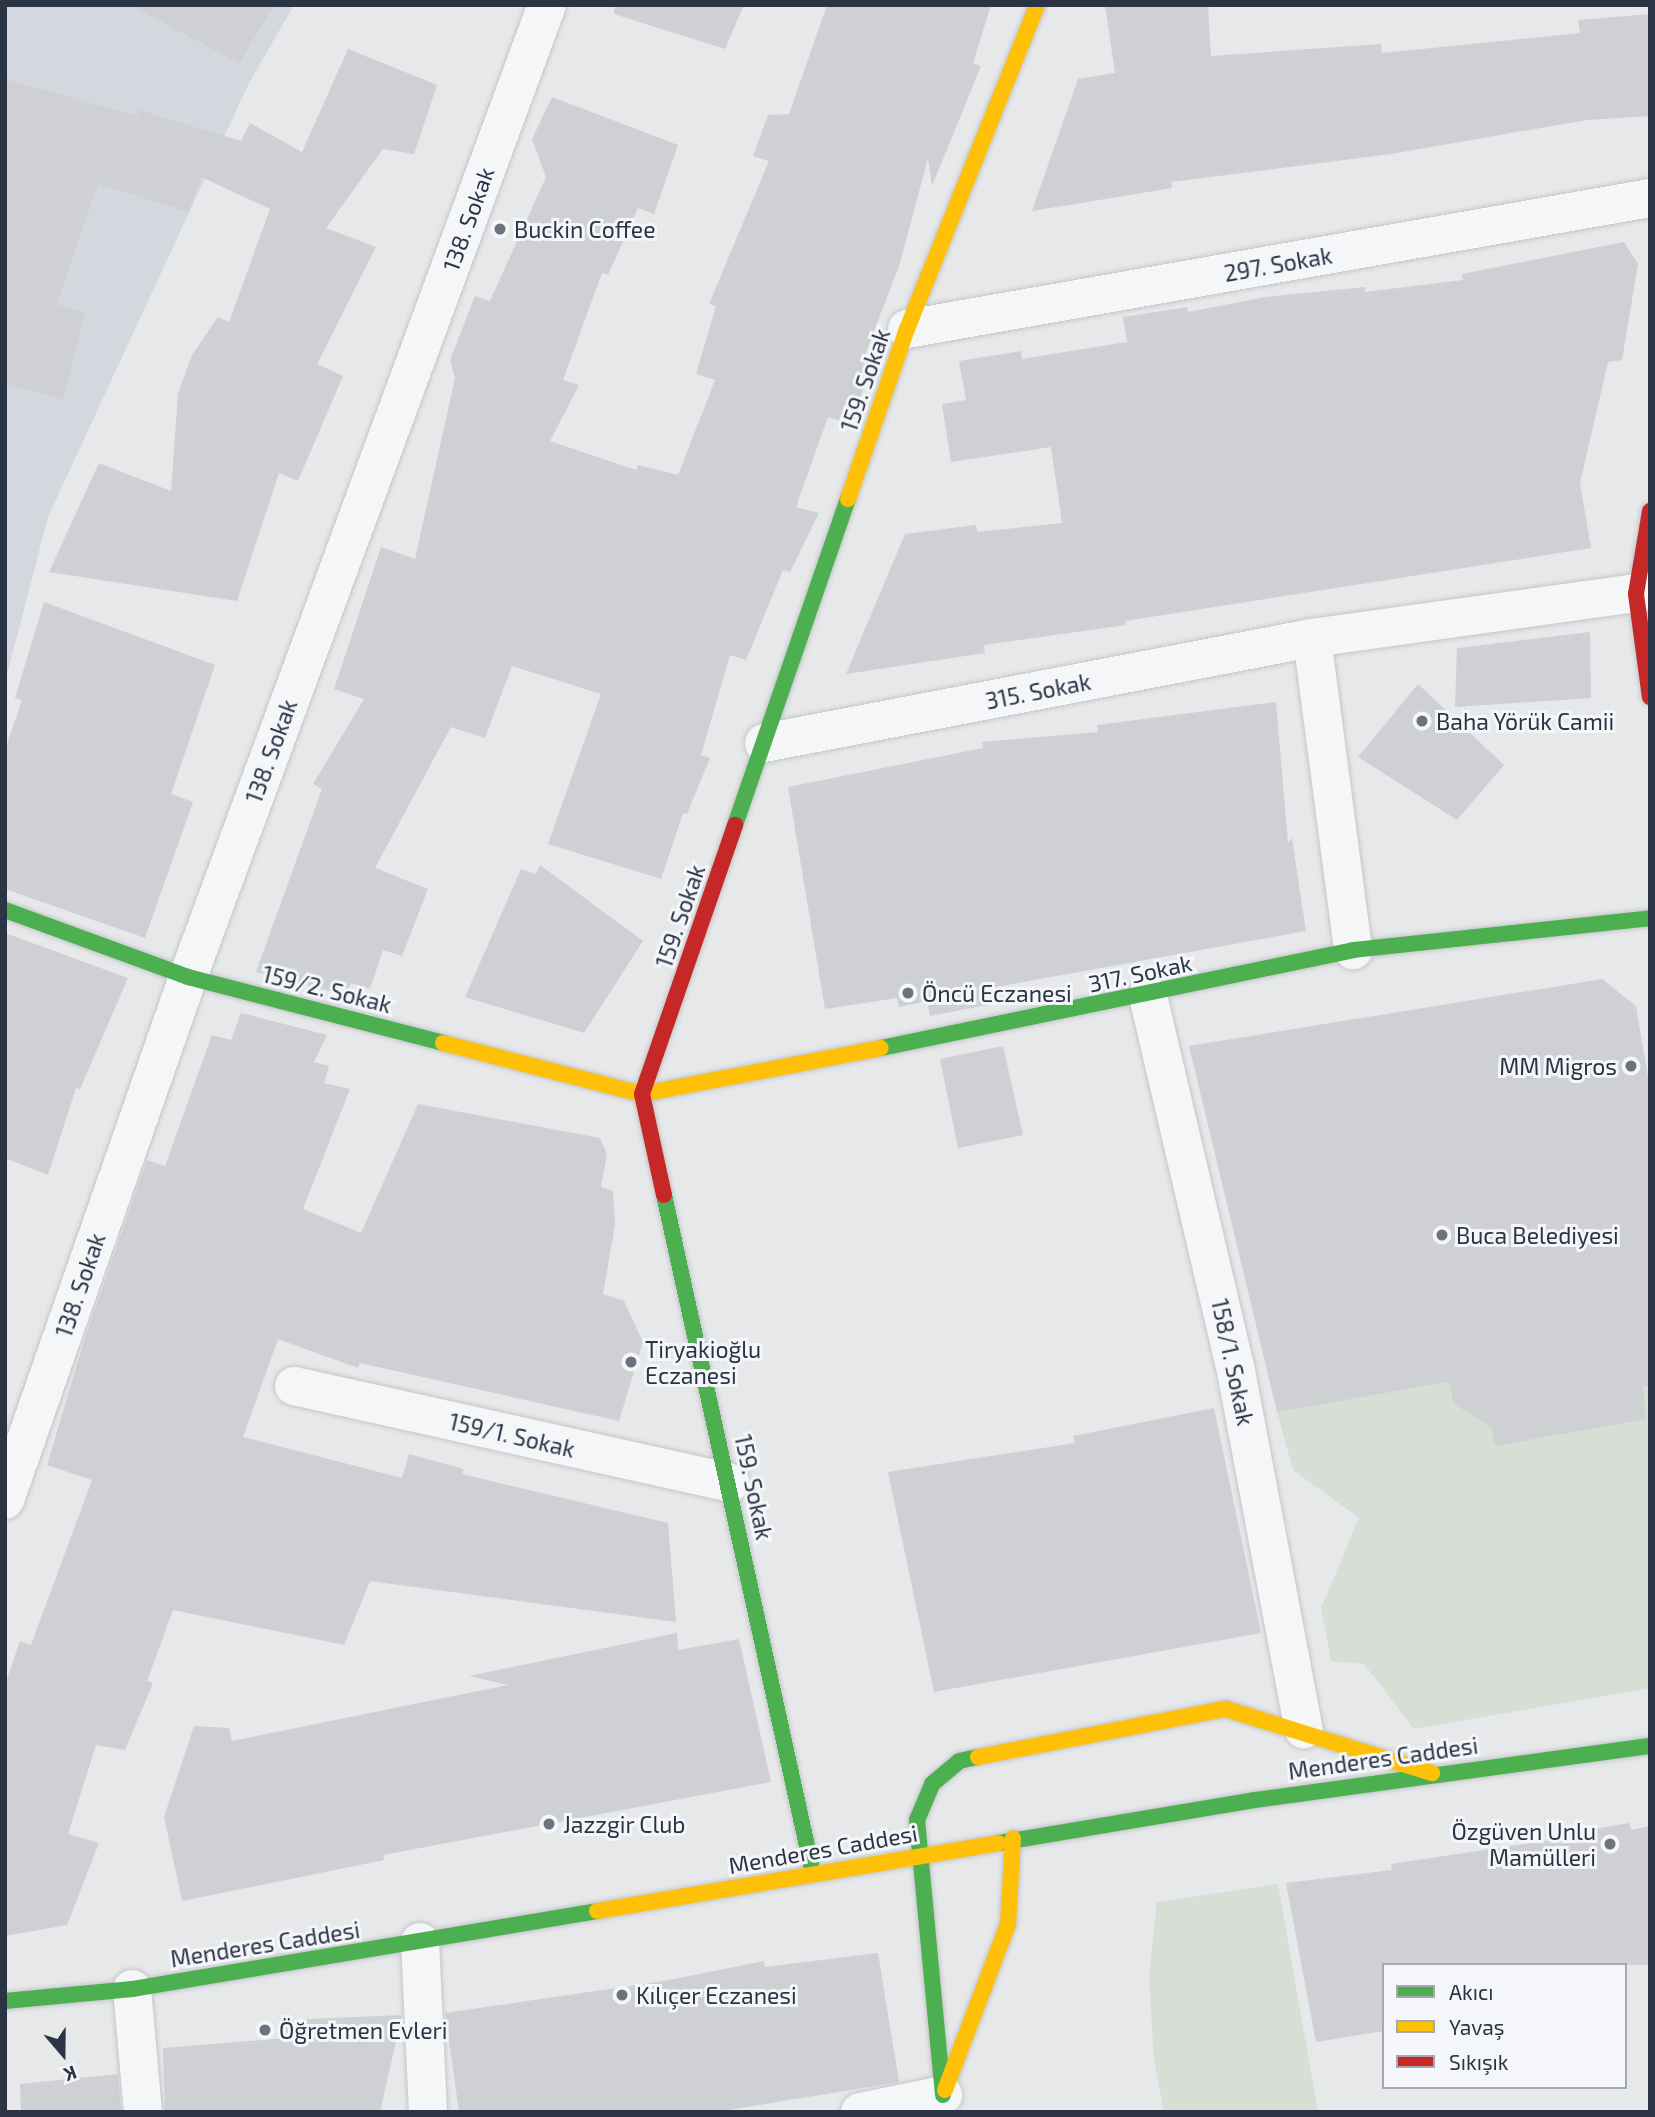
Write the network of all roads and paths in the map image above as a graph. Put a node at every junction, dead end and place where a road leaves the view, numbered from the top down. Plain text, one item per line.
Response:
1 (547, 5) edge
2 (1037, 5) edge
3 (1650, 198) edge
4 (907, 329) junction
5 (1650, 511) edge
6 (1643, 592) edge
7 (1312, 638) junction
8 (1650, 698) edge
9 (764, 743) junction
10 (5, 910) edge
11 (1650, 918) edge
12 (1353, 950) junction
13 (188, 977) junction
14 (1148, 996) junction
15 (642, 1094) junction
16 (294, 1387) dead end
17 (730, 1483) junction
18 (5, 1500) edge
19 (1304, 1730) junction
20 (1650, 1746) edge
21 (1432, 1773) junction
22 (1013, 1838) junction
23 (923, 1855) junction
24 (813, 1872) junction
25 (420, 1942) junction
26 (132, 1989) junction
27 (5, 2001) edge
28 (941, 2103) edge
29 (144, 2112) edge
30 (428, 2112) edge
31 (860, 2112) edge

1 - 13 street, 138. Sokak
2 - 4 street, 159. Sokak
3 - 4 street, 297. Sokak
4 - 9 street, 159. Sokak
5 - 6 street
6 - 7 street, 315. Sokak
6 - 8 street
7 - 9 street, 315. Sokak
7 - 12 street
9 - 15 street, 159. Sokak
10 - 13 street, 159/2. Sokak
11 - 12 street, 317. Sokak
12 - 14 street, 317. Sokak
13 - 15 street, 159/2. Sokak
13 - 18 street, 138. Sokak
14 - 15 street, 317. Sokak
14 - 19 street, 158/1. Sokak
15 - 17 street, 159. Sokak
16 - 17 street, 159/1. Sokak
17 - 24 street, 159. Sokak
19 - 21 street
19 - 23 street
20 - 21 street, Menderes Caddesi
21 - 22 street, Menderes Caddesi
22 - 23 street, Menderes Caddesi
22 - 28 street
23 - 24 street, Menderes Caddesi
23 - 28 street
24 - 25 street, Menderes Caddesi
25 - 26 street, Menderes Caddesi
25 - 30 street
26 - 27 street, Menderes Caddesi
26 - 29 street
28 - 31 street

